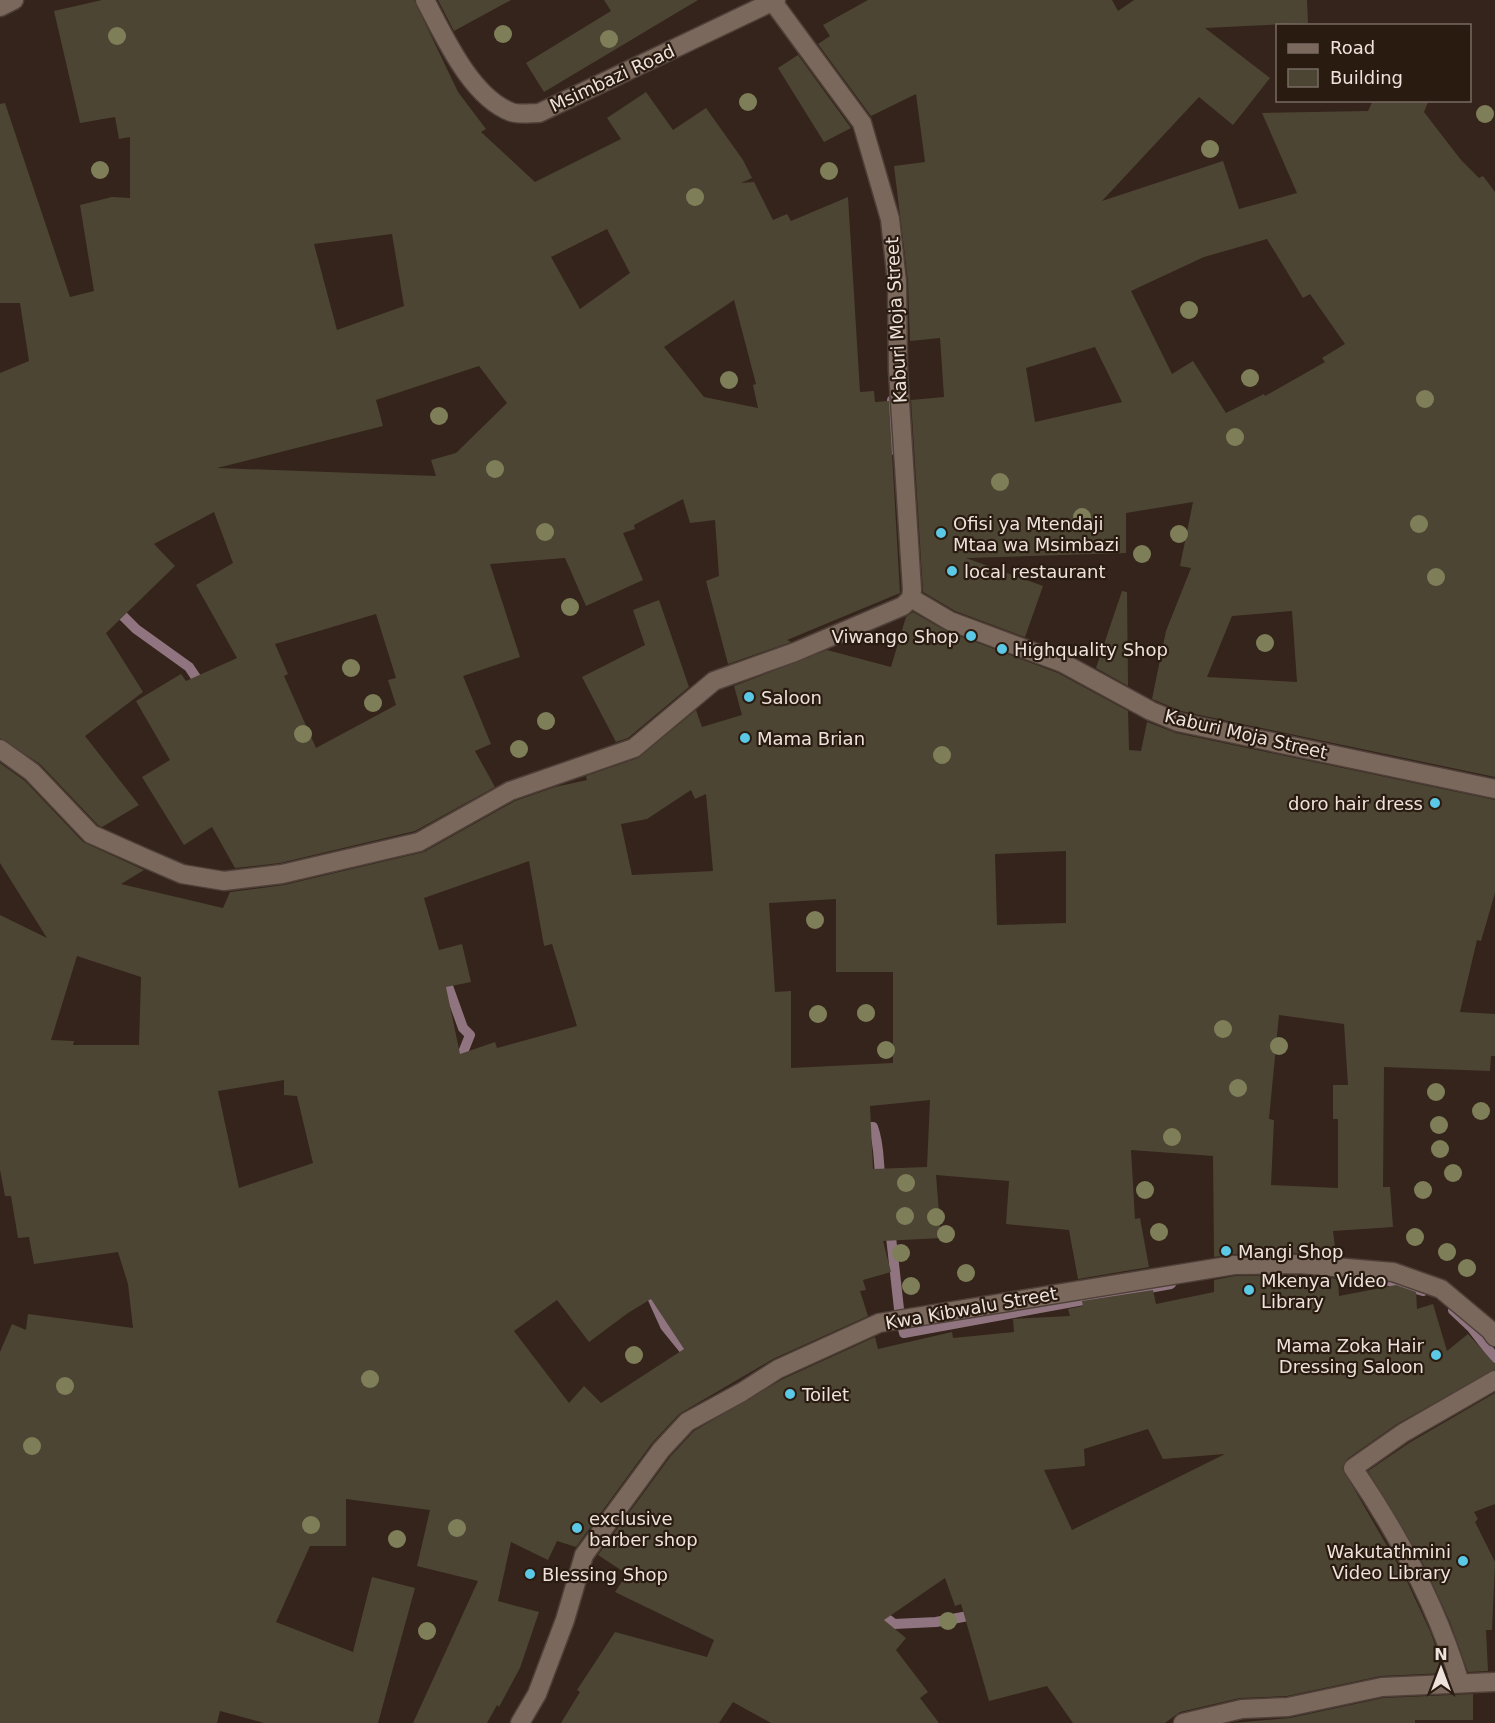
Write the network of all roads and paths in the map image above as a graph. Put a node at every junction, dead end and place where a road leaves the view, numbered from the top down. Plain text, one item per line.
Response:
1 (14, 0) edge
2 (425, 0) edge
3 (775, 1) edge
4 (0, 7) edge
5 (911, 598) junction
6 (0, 749) edge
7 (1495, 789) edge
8 (1495, 1337) edge
9 (1495, 1380) edge
10 (1495, 1682) edge
11 (1460, 1683) junction
12 (520, 1723) edge
13 (1183, 1723) edge

1 - 4 street
2 - 3 street, Msimbazi Road
3 - 5 street, Kaburi Moja Street
5 - 6 street
5 - 7 street, Kaburi Moja Street
8 - 12 street, Kwa Kibwalu Street
9 - 11 street
10 - 11 street
11 - 13 street

